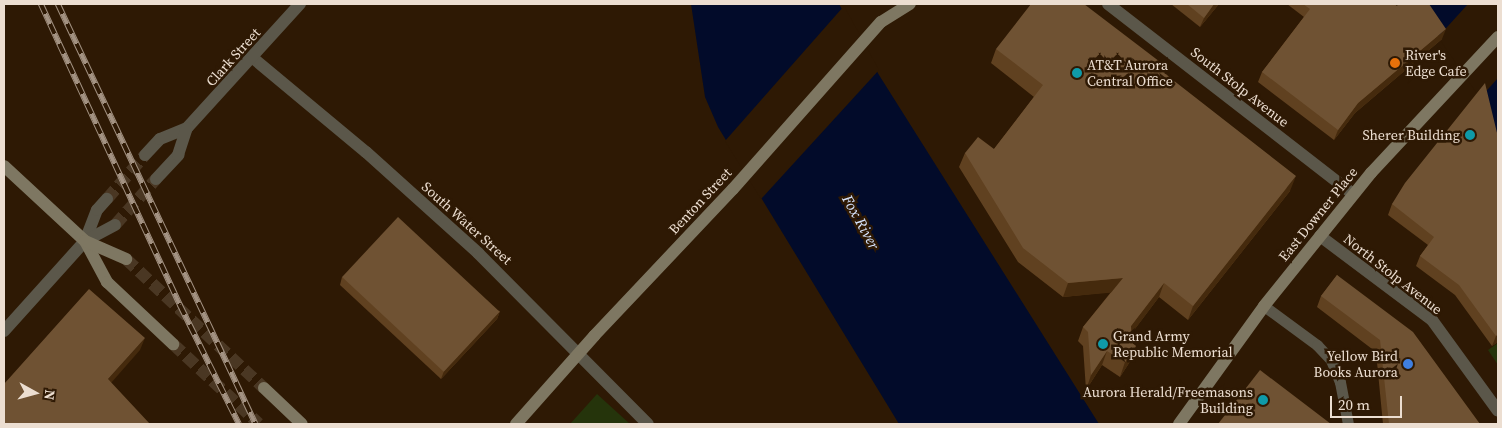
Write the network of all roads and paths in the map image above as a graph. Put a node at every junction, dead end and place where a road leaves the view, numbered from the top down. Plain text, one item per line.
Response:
1 (300, 4) edge
2 (910, 4) edge
3 (1108, 4) edge
4 (1498, 37) edge
5 (253, 58) junction
6 (187, 128) junction
7 (145, 155) tunnel mouth
8 (4, 166) edge
9 (156, 179) tunnel mouth
10 (1353, 194) junction
11 (107, 199) tunnel mouth
12 (115, 225) tunnel mouth
13 (1320, 236) junction
14 (85, 242) junction
15 (126, 259) tunnel mouth
16 (1264, 306) junction
17 (4, 331) edge
18 (173, 344) tunnel mouth
19 (578, 353) junction
20 (264, 388) tunnel mouth
21 (1498, 411) edge
22 (302, 424) edge
23 (516, 424) edge
24 (648, 424) edge
25 (1179, 424) edge
26 (1348, 424) edge

1 - 5 street, Clark Street
2 - 19 street, Benton Street
3 - 10 street, South Stolp Avenue
4 - 10 street, East Downer Place
5 - 6 street, Clark Street
5 - 19 street, South Water Street
6 - 7 street, Clark Street
6 - 9 street, Clark Street
8 - 14 street
10 - 13 street, East Downer Place
11 - 14 street
12 - 14 street
13 - 16 street, East Downer Place
13 - 21 street, North Stolp Avenue
14 - 15 street
14 - 17 street
14 - 18 street
16 - 25 street, East Downer Place
16 - 26 lane
19 - 23 street, Benton Street
19 - 24 street, South Water Street
20 - 22 street

